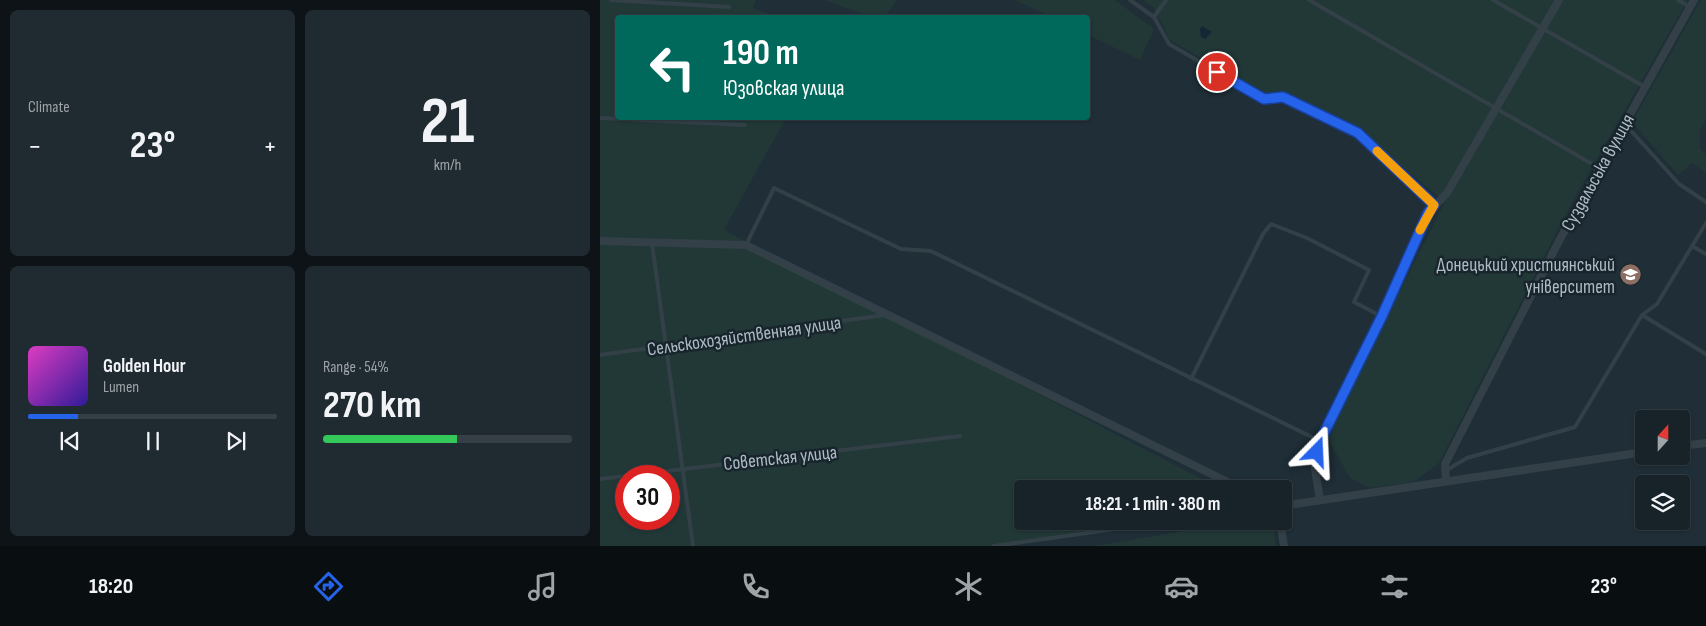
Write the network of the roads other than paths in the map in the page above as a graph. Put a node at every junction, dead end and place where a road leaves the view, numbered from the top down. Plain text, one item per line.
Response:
1 (611, 0) edge
2 (1130, 0) edge
3 (1166, 0) edge
4 (1309, 0) edge
5 (1493, 0) edge
6 (1559, 0) edge
7 (1678, 0) edge
8 (1692, 4) edge
9 (729, 7) dead end
10 (1154, 17) junction
11 (1543, 28) junction
12 (1645, 87) junction
13 (1496, 108) junction
14 (600, 118) edge
15 (615, 119) edge
16 (641, 120) edge
17 (1624, 123) junction
18 (745, 125) dead end
19 (1599, 168) junction
20 (1706, 202) edge
21 (1434, 205) junction
22 (1706, 223) edge
23 (600, 241) edge
24 (652, 243) junction
25 (746, 245) junction
26 (1692, 246) junction
27 (1706, 254) edge
28 (889, 314) junction
29 (1642, 315) junction
30 (1382, 316) junction
31 (666, 346) junction
32 (1706, 354) edge
33 (600, 355) edge
34 (1191, 379) junction
35 (960, 436) dead end
36 (1320, 441) junction
37 (1706, 443) edge
38 (1690, 445) edge
39 (1635, 453) edge
40 (682, 468) junction
41 (1445, 471) junction
42 (600, 479) edge
43 (1224, 480) edge
44 (1446, 481) junction
45 (1320, 500) junction
46 (1292, 504) edge
47 (1108, 530) edge
48 (1281, 530) edge
49 (693, 546) edge
50 (994, 546) edge
51 (1284, 546) edge

1 - 9 lane
2 - 10 lane
3 - 10 lane
4 - 13 lane
5 - 11 lane
6 - 11 street
7 - 8 lane
8 - 12 street, Суздальська вулиця
10 - 21 lane
11 - 12 lane
11 - 13 street
12 - 17 street, Суздальська вулиця
13 - 19 lane
13 - 21 street
14 - 15 lane
16 - 18 lane
17 - 19 street, Суздальська вулиця
17 - 20 lane
19 - 41 street, Суздальська вулиця
21 - 30 street
22 - 26 lane
23 - 24 street
24 - 25 street
24 - 31 lane
25 - 28 street
25 - 34 lane
26 - 27 lane
26 - 29 lane
28 - 31 lane, Сельскохозяйственная улица
28 - 43 street
29 - 32 lane
29 - 41 lane
30 - 34 lane
30 - 36 street
31 - 33 lane, Сельскохозяйственная улица
31 - 40 lane
34 - 36 lane
35 - 40 lane, Советская улица
36 - 45 street
37 - 38 street
39 - 44 street
40 - 42 lane, Советская улица
40 - 49 lane
41 - 44 street, Суздальська вулиця
44 - 45 street
45 - 46 street
47 - 50 lane
48 - 51 street

